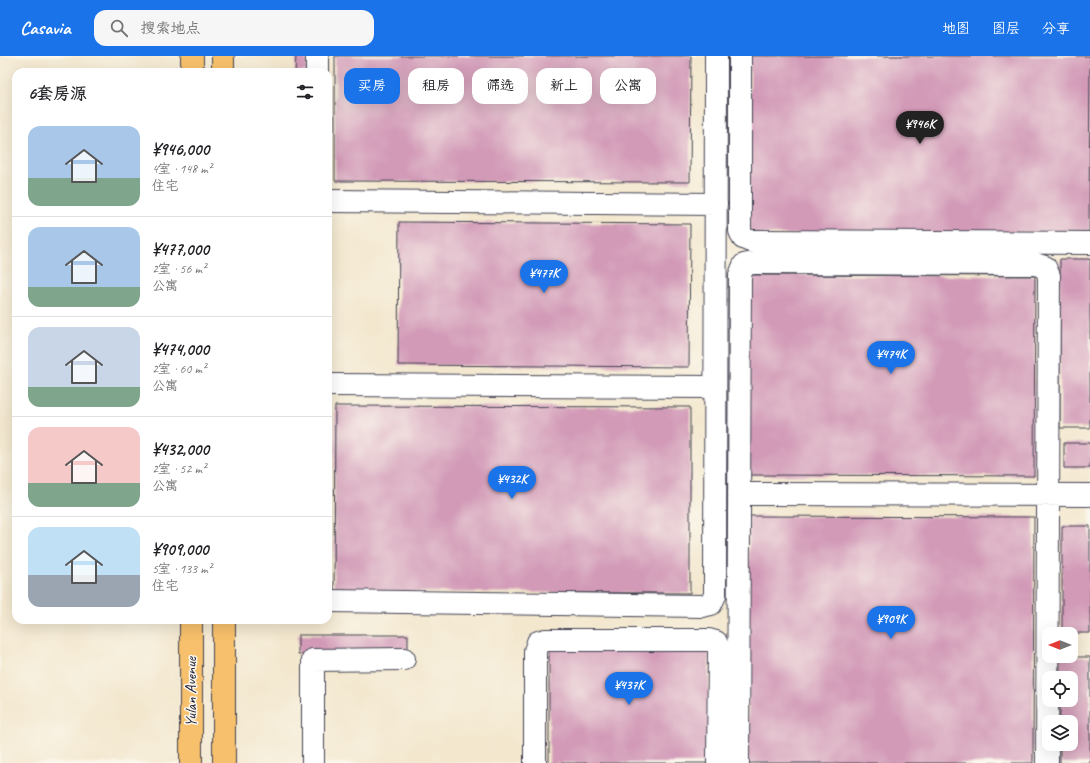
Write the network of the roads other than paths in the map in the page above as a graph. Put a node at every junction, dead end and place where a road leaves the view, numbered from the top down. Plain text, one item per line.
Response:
1 (192, 56) edge
2 (223, 56) edge
3 (317, 56) edge
4 (716, 56) edge
5 (740, 56) edge
6 (192, 68) edge
7 (223, 68) edge
8 (317, 68) edge
9 (332, 201) edge
10 (716, 204) junction
11 (1090, 243) edge
12 (332, 385) edge
13 (715, 387) junction
14 (739, 494) junction
15 (1048, 495) junction
16 (1090, 495) edge
17 (332, 601) edge
18 (191, 624) edge
19 (224, 624) edge
20 (404, 659) dead end
21 (191, 763) edge
22 (224, 763) edge
23 (313, 763) edge
24 (535, 763) edge
25 (718, 763) edge
26 (738, 763) edge
27 (1047, 763) edge

1 - 6 main road
2 - 7 main road
3 - 8 lane
4 - 10 lane
5 - 11 lane
9 - 10 lane
10 - 13 lane
12 - 13 lane
13 - 17 lane
14 - 15 lane
14 - 15 lane
14 - 26 lane
15 - 16 lane
15 - 27 lane
18 - 21 main road, Yulan Avenue
19 - 22 main road, Yulan Avenue
20 - 23 lane
24 - 25 lane

